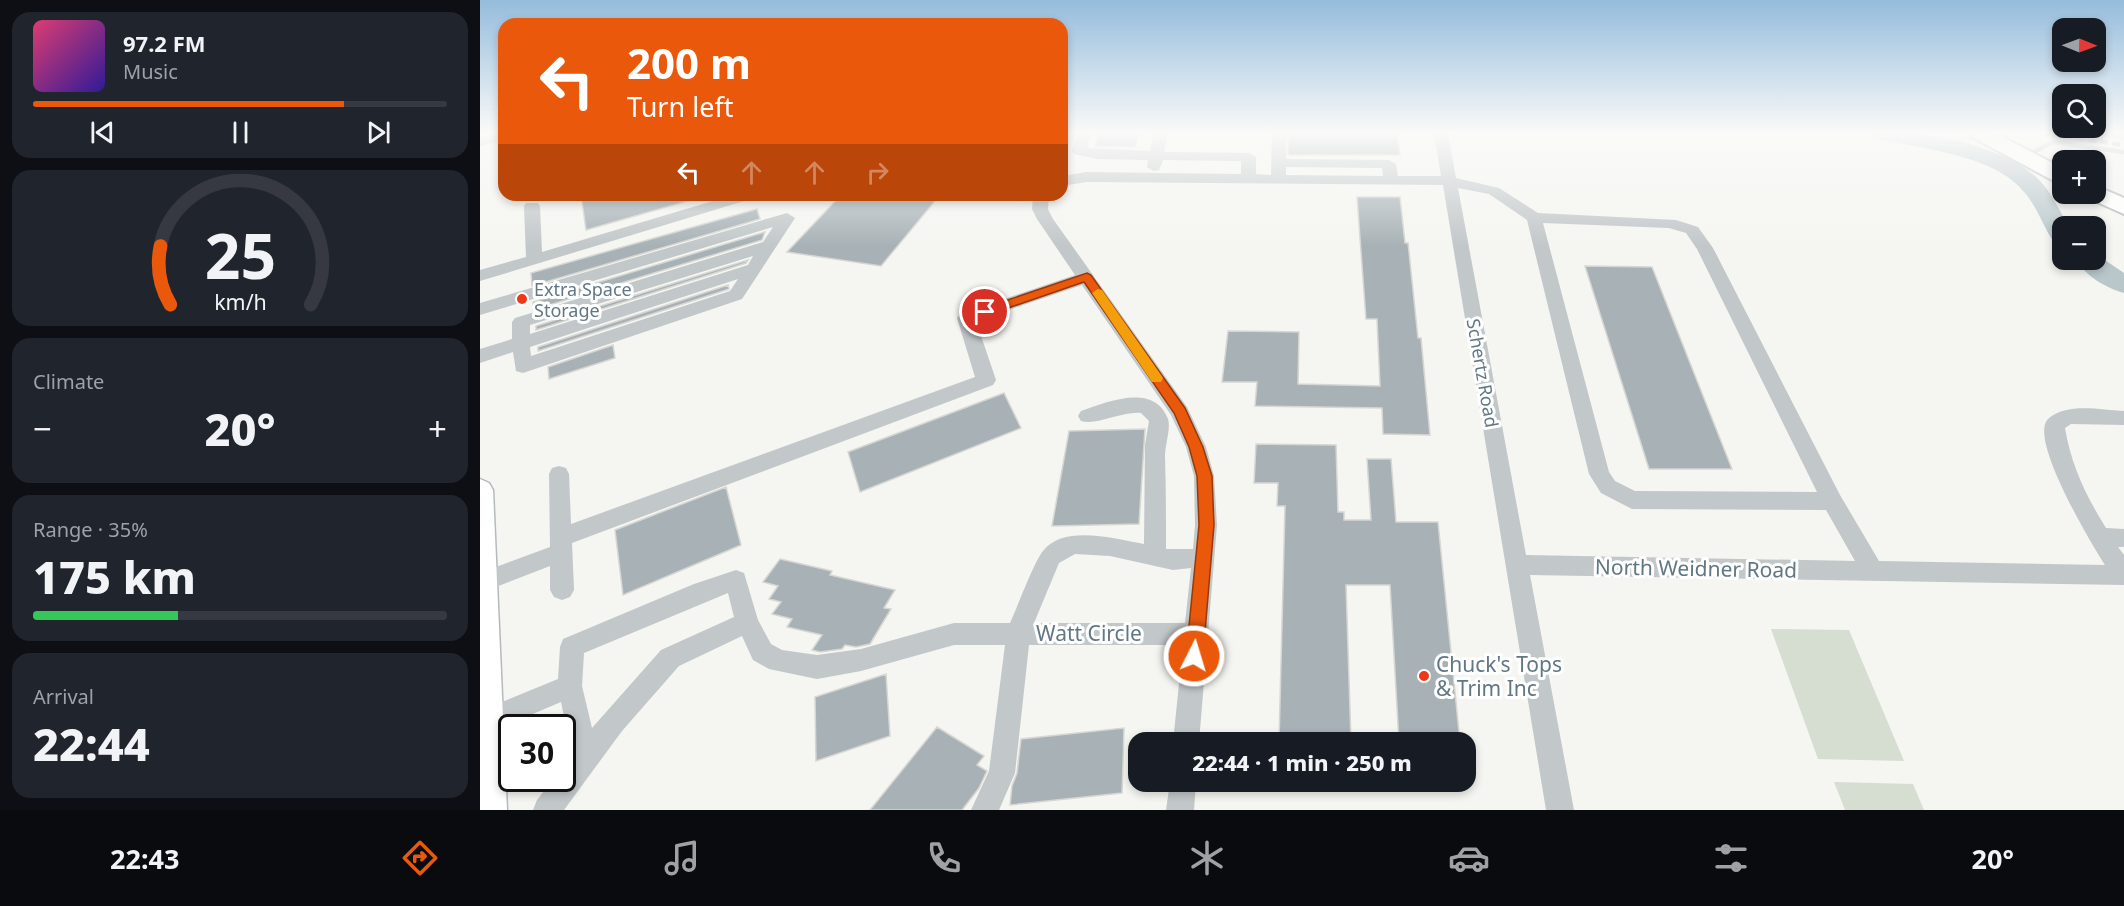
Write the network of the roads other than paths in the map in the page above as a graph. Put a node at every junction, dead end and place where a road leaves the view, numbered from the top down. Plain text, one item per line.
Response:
1 (1153, 171) edge
2 (1248, 171) edge
3 (1278, 171) edge
4 (1390, 171) edge
5 (1447, 171) edge
6 (1152, 178) junction
7 (1248, 179) junction
8 (1278, 179) junction
9 (1068, 180) edge
10 (1391, 180) junction
11 (1448, 181) junction
12 (2106, 181) edge
13 (2124, 190) edge
14 (2106, 198) edge
15 (729, 201) edge
16 (1041, 201) edge
17 (532, 206) dead end
18 (2124, 207) edge
19 (1534, 218) junction
20 (768, 246) junction
21 (534, 260) junction
22 (480, 276) edge
23 (1087, 277) junction
24 (480, 309) edge
25 (521, 343) junction
26 (480, 356) edge
27 (1180, 411) junction
28 (1088, 416) dead end
29 (2124, 418) edge
30 (1159, 421) junction
31 (559, 474) dead end
32 (480, 490) edge
33 (1832, 501) junction
34 (2099, 537) junction
35 (2124, 538) edge
36 (560, 545) junction
37 (1155, 555) junction
38 (1203, 558) junction
39 (1517, 565) junction
40 (1874, 571) junction
41 (2124, 575) edge
42 (483, 582) junction
43 (562, 590) dead end
44 (747, 622) junction
45 (1018, 633) junction
46 (1196, 634) junction
47 (570, 686) junction
48 (488, 720) junction
49 (1187, 732) edge
50 (586, 758) junction
51 (1182, 792) edge
52 (490, 810) edge
53 (547, 810) edge
54 (985, 810) edge
55 (1180, 810) edge
56 (1560, 810) edge

1 - 6 street
2 - 7 street
3 - 8 street
4 - 10 street
5 - 11 street, Schertz Road
6 - 7 street
6 - 9 street
7 - 8 street
8 - 10 street
10 - 11 street
11 - 19 street
11 - 39 street, Schertz Road
12 - 13 highway
14 - 18 highway
15 - 21 street
16 - 23 street
17 - 21 street
19 - 33 street
19 - 33 street
20 - 24 street
20 - 25 street
20 - 25 street
21 - 22 street
23 - 27 street
23 - 36 street
25 - 26 street
27 - 30 street
27 - 38 street
28 - 30 street
29 - 34 street
30 - 37 street
31 - 36 street
32 - 42 main road
33 - 40 street
34 - 35 street
34 - 41 street
36 - 42 street
36 - 43 street
37 - 38 street
37 - 45 street
38 - 46 street
39 - 40 street, North Weidner Road
39 - 56 street
40 - 41 street, North Weidner Road
42 - 48 main road
44 - 45 street, Watt Circle
44 - 47 street, Watt Circle
44 - 50 street
45 - 46 street, Watt Circle
45 - 54 street
46 - 49 street
47 - 48 street
47 - 50 street
48 - 52 main road
50 - 53 street
51 - 55 street

